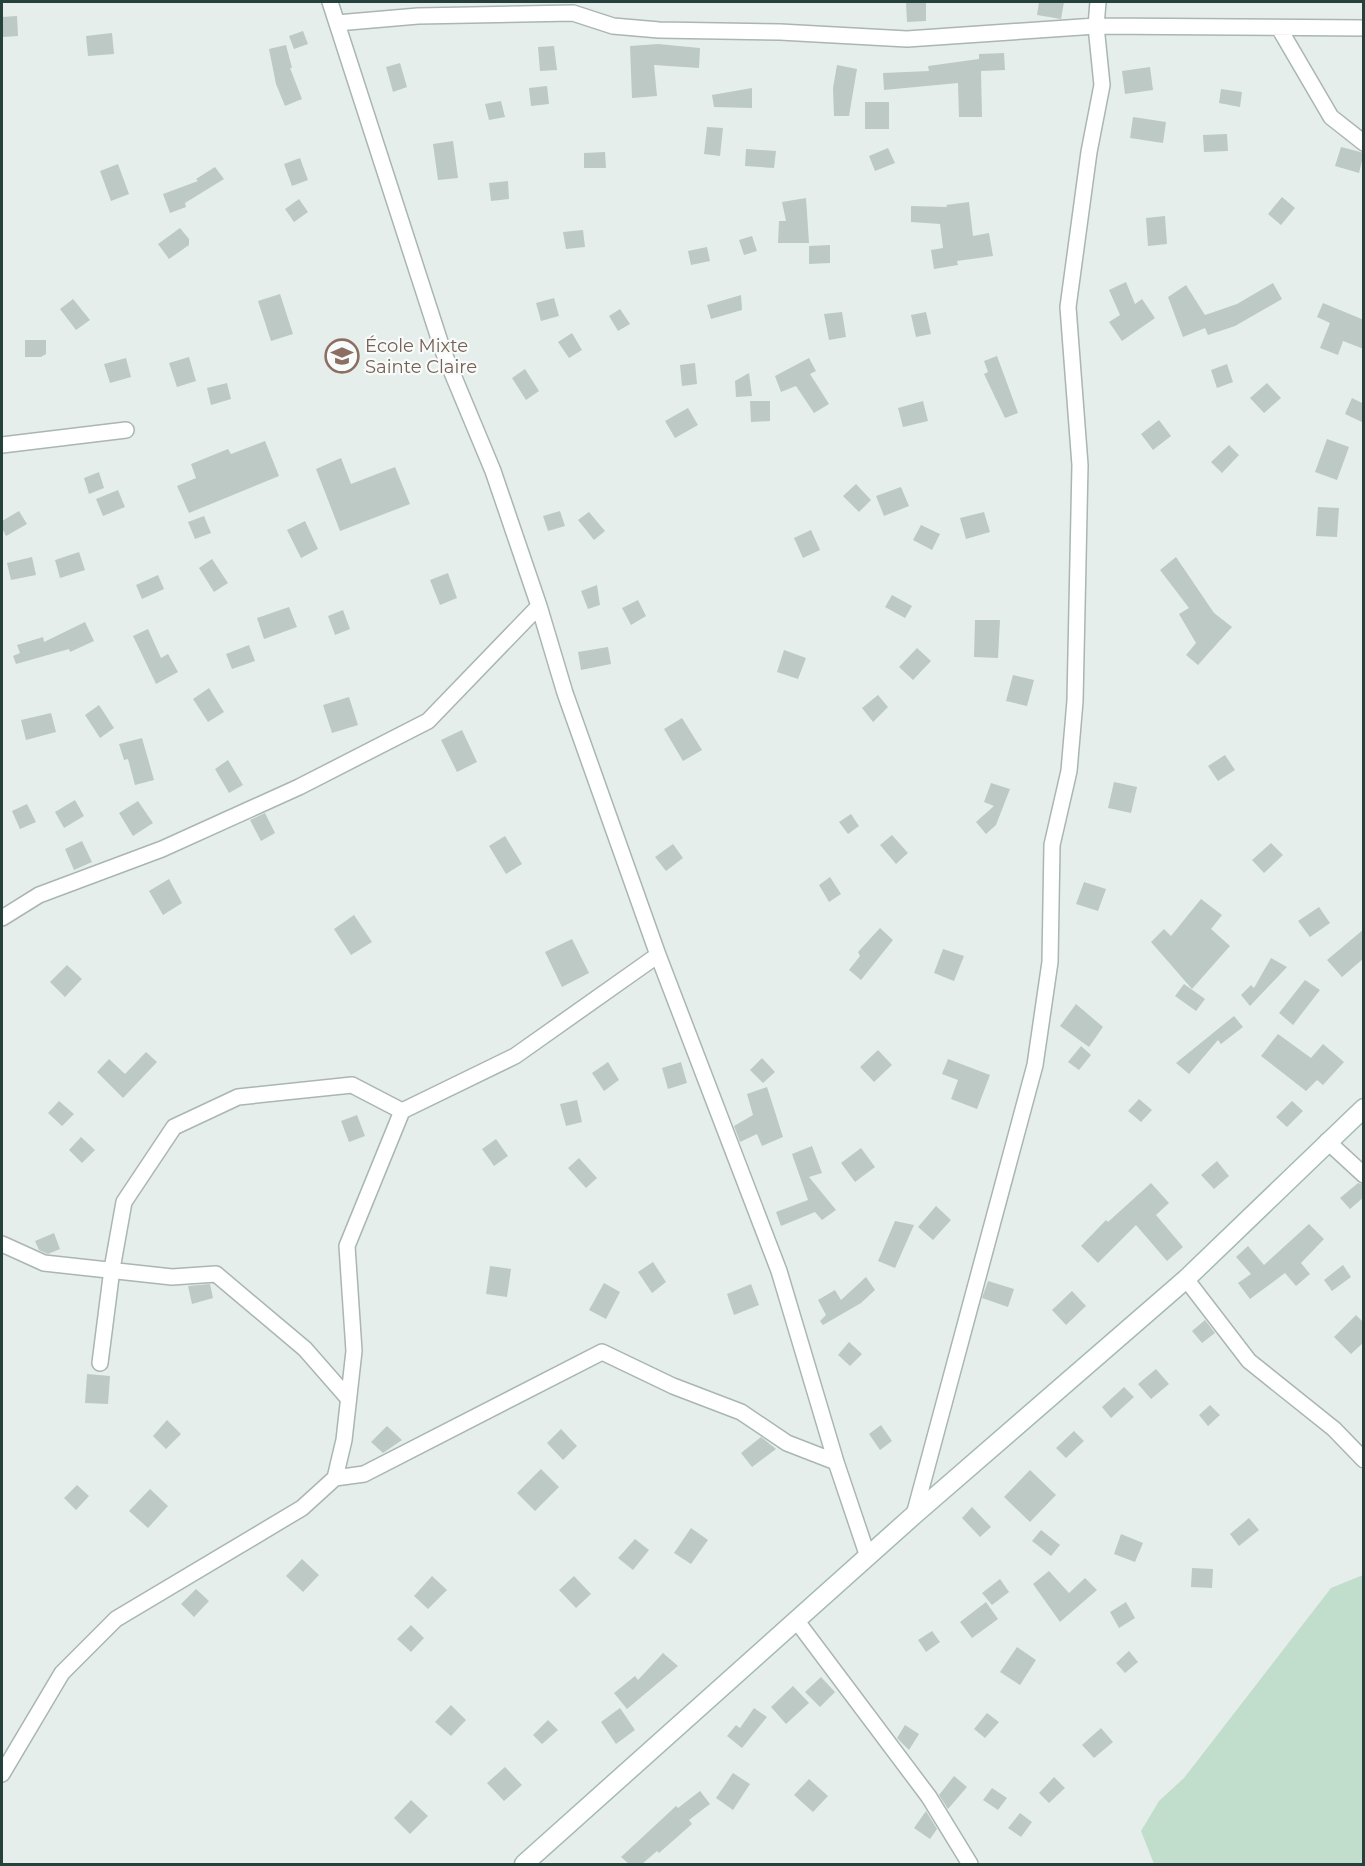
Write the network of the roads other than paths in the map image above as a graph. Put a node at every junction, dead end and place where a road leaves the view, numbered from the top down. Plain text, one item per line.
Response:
1 (330, 2) edge
2 (1098, 2) edge
3 (337, 23) junction
4 (1096, 26) junction
5 (1279, 28) junction
6 (1364, 28) edge
7 (1364, 143) edge
8 (126, 430) dead end
9 (2, 445) edge
10 (539, 606) junction
11 (2, 918) edge
12 (658, 955) junction
13 (1364, 1108) edge
14 (402, 1111) junction
15 (1327, 1141) junction
16 (1364, 1175) edge
17 (2, 1244) edge
18 (112, 1269) junction
19 (1186, 1279) junction
20 (100, 1363) dead end
21 (347, 1397) junction
22 (1364, 1460) edge
23 (836, 1462) junction
24 (335, 1478) junction
25 (914, 1515) junction
26 (868, 1557) junction
27 (796, 1620) junction
28 (2, 1774) edge
29 (524, 1864) edge
30 (970, 1864) edge

1 - 3 street
2 - 4 street
3 - 4 street
3 - 10 street
4 - 5 street
4 - 25 street
5 - 6 street
5 - 7 street
8 - 9 street
10 - 11 street
10 - 12 street
12 - 14 street
12 - 23 street
13 - 15 street
14 - 18 street
14 - 21 street
15 - 16 street
15 - 19 street
17 - 18 street
18 - 20 street
18 - 21 street
19 - 22 street
19 - 25 street
21 - 24 street
23 - 24 street
23 - 26 street
24 - 28 street
25 - 26 street
26 - 27 street
27 - 29 street
27 - 30 street

